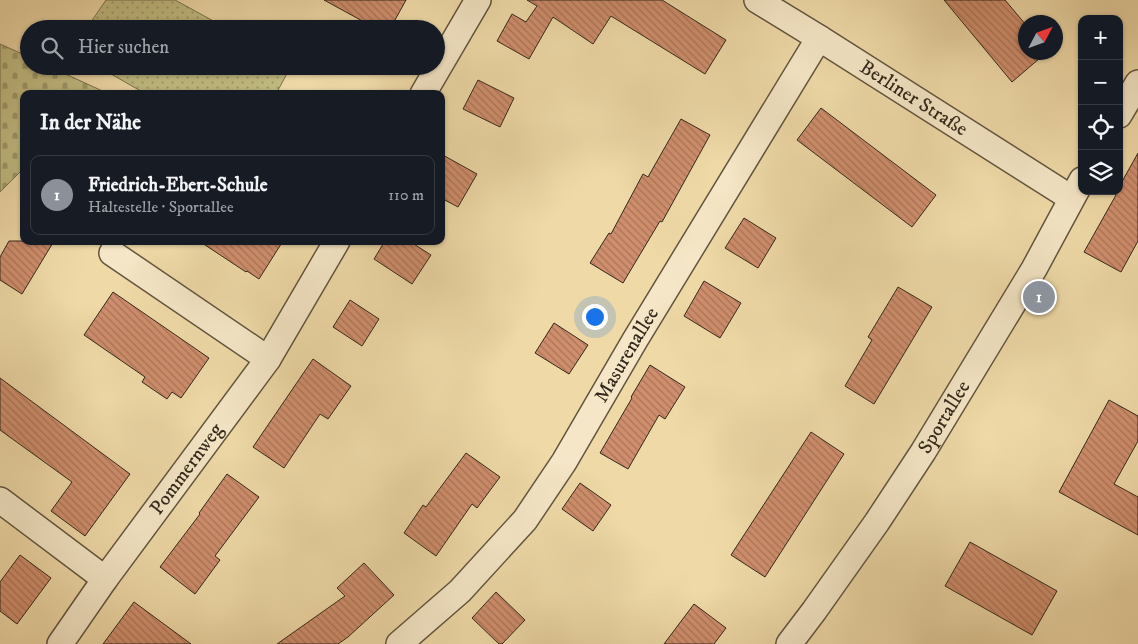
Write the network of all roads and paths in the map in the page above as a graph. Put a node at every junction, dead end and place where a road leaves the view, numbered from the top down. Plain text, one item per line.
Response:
1 (478, 0) edge
2 (757, 0) edge
3 (819, 38) junction
4 (445, 56) edge
5 (434, 75) edge
6 (1138, 83) edge
7 (425, 90) edge
8 (1123, 108) edge
9 (1077, 189) edge
10 (335, 245) edge
11 (112, 253) dead end
12 (268, 359) junction
13 (0, 500) edge
14 (105, 579) junction
15 (60, 644) edge
16 (399, 644) edge
17 (789, 644) edge

1 - 4 street
2 - 3 street, Berliner Straße
3 - 9 street, Berliner Straße
3 - 16 street, Masurenallee
5 - 7 street
6 - 8 street
9 - 17 street, Sportallee
10 - 12 street, Pommernweg
11 - 12 street
12 - 14 street, Pommernweg
13 - 14 street
14 - 15 street, Pommernweg

